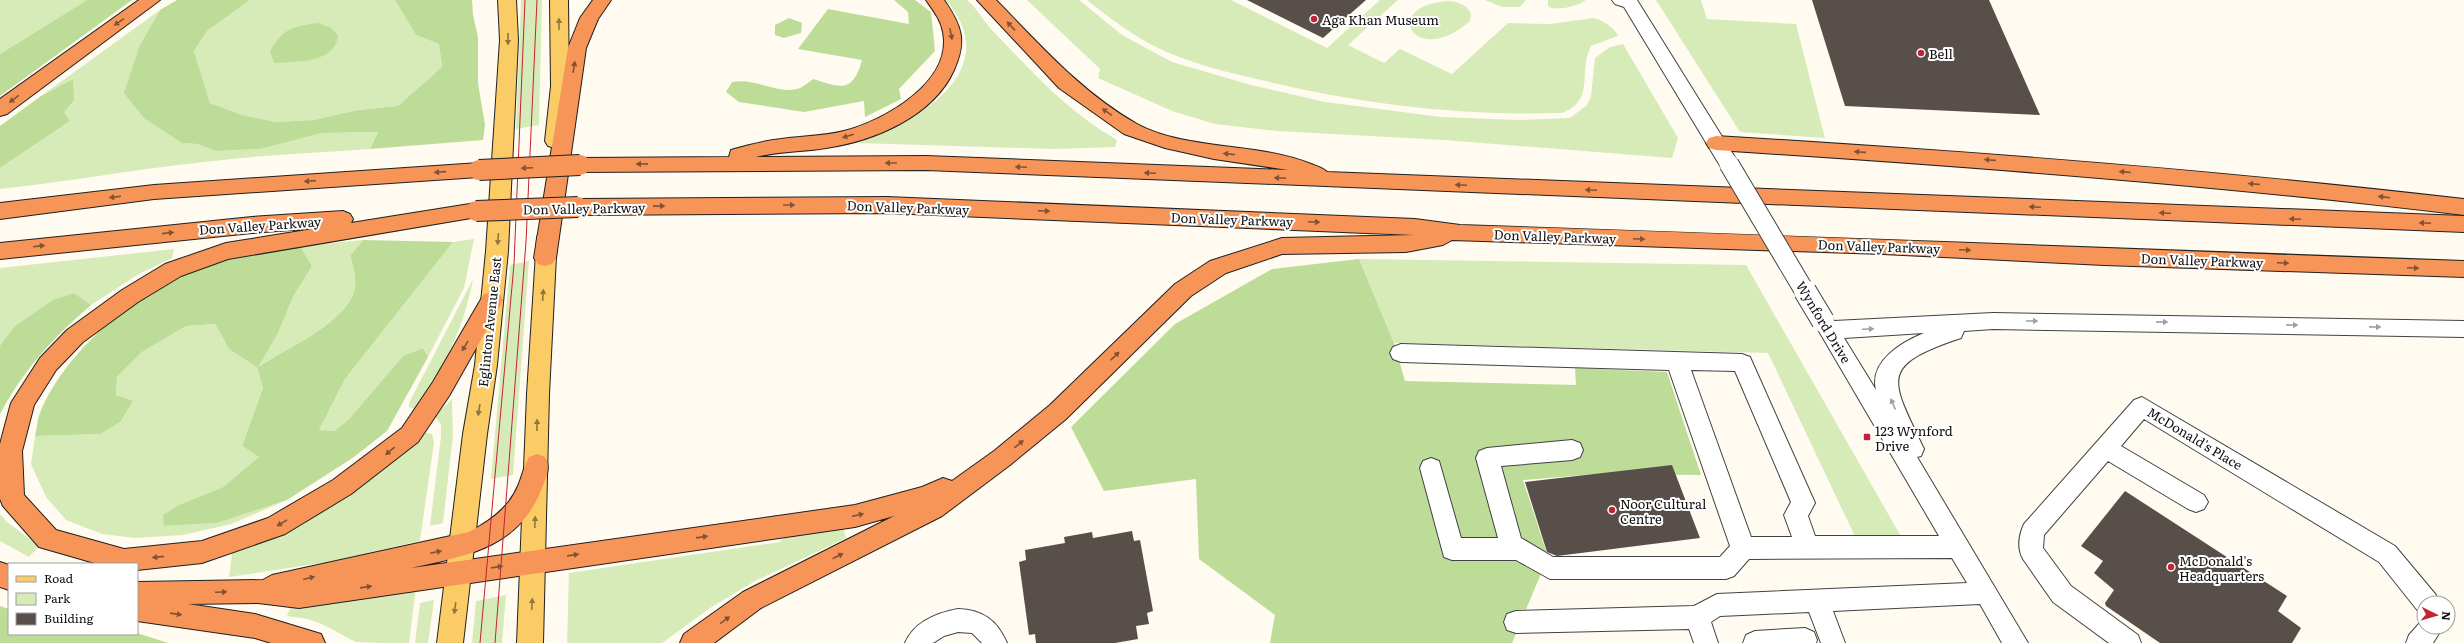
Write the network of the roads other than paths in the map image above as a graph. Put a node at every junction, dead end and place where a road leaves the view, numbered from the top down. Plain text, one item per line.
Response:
1 (151, 0) edge
2 (506, 0) edge
3 (559, 0) edge
4 (602, 0) edge
5 (935, 0) edge
6 (986, 0) edge
7 (1627, 1) edge
8 (0, 109) edge
9 (1716, 143) junction
10 (709, 163) junction
11 (1333, 180) junction
12 (2464, 207) edge
13 (0, 211) edge
14 (476, 211) junction
15 (2464, 224) edge
16 (1460, 233) junction
17 (0, 251) edge
18 (545, 258) junction
19 (2464, 269) edge
20 (492, 300) junction
21 (1993, 321) junction
22 (1826, 325) junction
23 (2464, 329) edge
24 (1401, 353) dead end
25 (1677, 361) junction
26 (2105, 448) junction
27 (1572, 450) dead end
28 (1002, 458) junction
29 (537, 464) junction
30 (1431, 468) dead end
31 (2196, 502) dead end
32 (1953, 538) junction
33 (463, 546) junction
34 (1807, 547) junction
35 (1743, 548) junction
36 (1519, 549) junction
37 (534, 561) junction
38 (459, 572) junction
39 (258, 591) junction
40 (1986, 593) junction
41 (138, 594) edge
42 (2420, 595) edge
43 (1817, 601) junction
44 (138, 609) edge
45 (1697, 617) junction
46 (1516, 622) dead end
47 (2012, 638) edge
48 (1805, 640) dead end
49 (312, 643) edge
50 (450, 643) edge
51 (530, 643) edge
52 (694, 643) edge
53 (918, 643) edge
54 (995, 643) edge
55 (1706, 643) edge
56 (1755, 643) edge
57 (1833, 643) edge
58 (2129, 643) edge

1 -> 8 highway
2 -> 20 main road, Eglinton Avenue East
18 -> 3 main road
18 -> 4 highway
5 -> 10 highway
11 -> 6 highway
7 - 9 street, Wynford Drive
12 -> 9 highway
9 - 22 street, Wynford Drive, bridge
11 -> 10 highway
10 -> 13 highway, bridge
15 -> 11 highway
14 -> 16 highway, Don Valley Parkway, bridge
17 -> 14 highway, Don Valley Parkway
20 -> 14 highway
16 -> 19 highway, Don Valley Parkway
28 -> 16 highway
29 -> 18 main road
20 -> 33 main road, Eglinton Avenue East
22 -> 21 street
21 -> 23 street
32 -> 21 street
22 - 32 street, Wynford Drive
24 - 25 street
25 - 34 street
25 - 35 street
26 - 31 street
26 - 42 street, McDonald's Place
26 - 58 street, McDonald's Place
27 - 36 street
37 -> 28 highway
52 -> 28 highway
29 - 33 highway
37 -> 29 main road
30 - 36 street
32 - 34 street
32 - 40 street, Wynford Drive
33 - 38 main road, Eglinton Avenue East
39 -> 33 highway
34 - 35 street
35 - 36 street
38 -> 37 highway
51 -> 37 main road
39 -> 38 highway
38 -> 50 main road, Eglinton Avenue East
41 -> 39 highway
40 - 43 street
40 - 47 street, Wynford Drive
43 - 45 street
43 - 57 street
44 -> 49 highway
45 - 46 street
45 - 55 street
48 - 56 street
53 - 54 street

